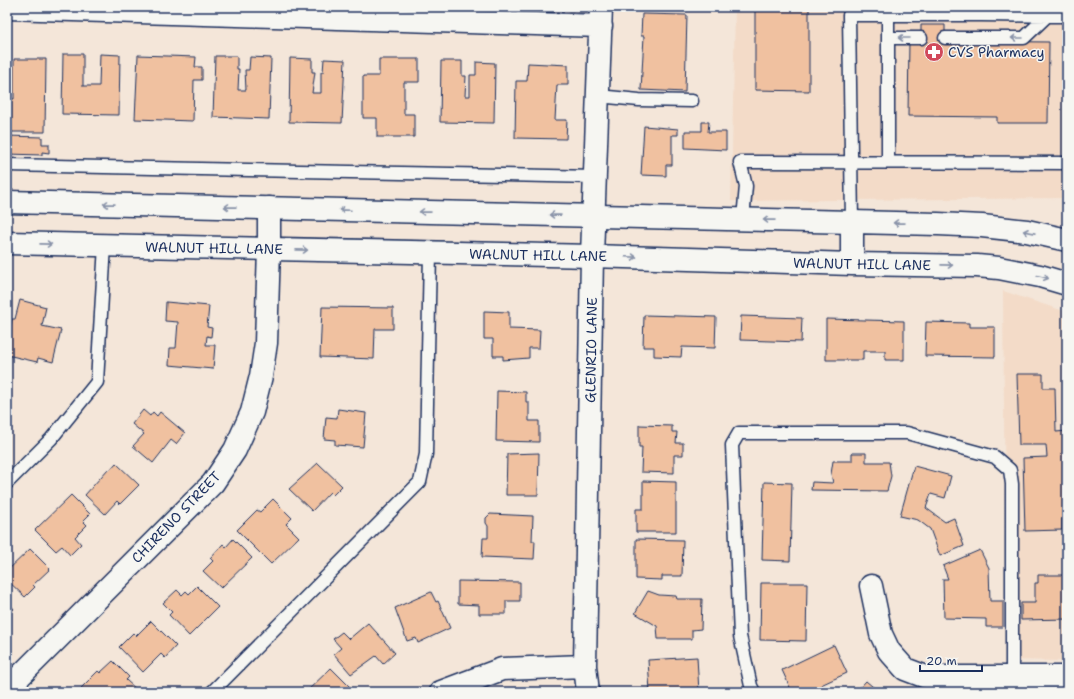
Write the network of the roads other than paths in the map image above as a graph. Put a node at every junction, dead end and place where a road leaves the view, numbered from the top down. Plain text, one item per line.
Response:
1 (7, 8) edge
2 (981, 11) edge
3 (888, 15) junction
4 (601, 16) edge
5 (1046, 16) junction
6 (1067, 16) edge
7 (888, 38) junction
8 (921, 38) dead end
9 (945, 38) dead end
10 (598, 96) junction
11 (692, 101) dead end
12 (851, 162) junction
13 (888, 162) junction
14 (1067, 163) edge
15 (7, 164) edge
16 (595, 177) junction
17 (7, 202) edge
18 (269, 208) junction
19 (594, 216) junction
20 (743, 219) junction
21 (852, 222) junction
22 (1067, 240) edge
23 (7, 243) edge
24 (105, 245) junction
25 (269, 249) junction
26 (430, 253) junction
27 (592, 256) junction
28 (852, 264) junction
29 (1067, 284) edge
30 (7, 483) edge
31 (872, 586) dead end
32 (585, 666) junction
33 (1012, 677) junction
34 (1067, 677) edge
35 (7, 689) edge
36 (212, 692) edge
37 (441, 692) edge
38 (588, 692) edge
39 (754, 692) edge

1 - 4 street
2 - 3 lane
2 - 5 lane
3 - 7 lane
3 - 12 lane
4 - 10 street, GLENRIO LANE
5 - 6 lane
5 -> 9 lane
8 -> 7 lane
7 - 13 lane
10 - 11 lane
10 - 16 street, GLENRIO LANE
12 - 13 lane
12 - 20 lane
12 - 21 lane
13 - 14 lane
15 - 16 lane
16 - 19 street, GLENRIO LANE
18 -> 17 street
19 -> 18 street
18 - 25 street, CHIRENO STREET
19 - 20 street
19 - 27 street, GLENRIO LANE
21 -> 20 street
22 -> 21 street
21 - 28 street
23 -> 24 street, WALNUT HILL LANE
24 - 25 street, WALNUT HILL LANE
24 - 30 lane
25 -> 26 street, WALNUT HILL LANE
25 - 35 street, CHIRENO STREET
26 - 27 street, WALNUT HILL LANE
26 - 36 lane
27 -> 28 street, WALNUT HILL LANE
27 - 32 street, GLENRIO LANE
28 -> 29 street, WALNUT HILL LANE
31 - 33 street
32 - 37 street
32 - 38 street, GLENRIO LANE
33 - 34 street
33 - 39 lane

